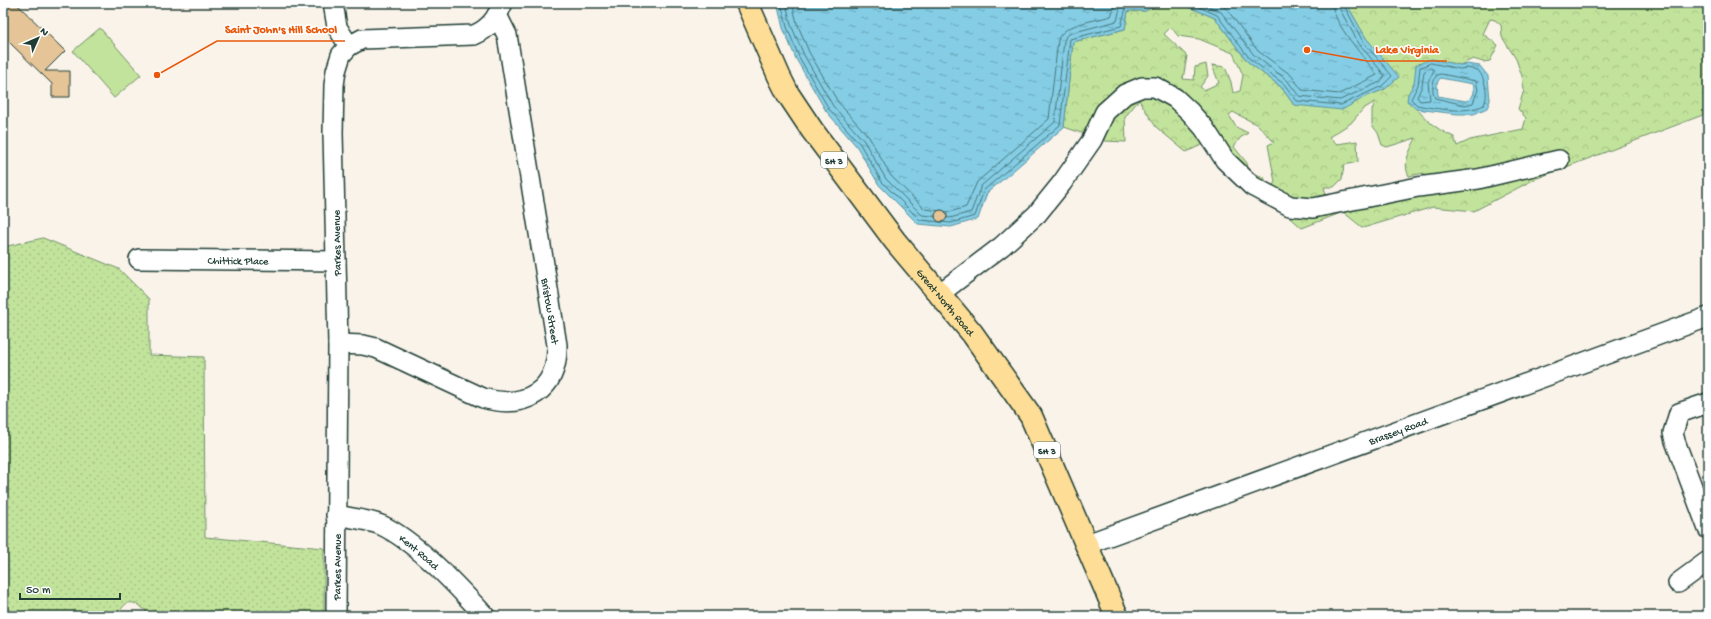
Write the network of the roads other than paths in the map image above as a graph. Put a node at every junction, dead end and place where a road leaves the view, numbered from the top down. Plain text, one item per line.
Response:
1 (333, 3) edge
2 (747, 3) edge
3 (500, 9) edge
4 (349, 46) junction
5 (1559, 160) dead end
6 (139, 259) dead end
7 (336, 261) junction
8 (939, 294) junction
9 (1708, 317) edge
10 (338, 344) junction
11 (1708, 403) edge
12 (336, 515) junction
13 (1708, 529) edge
14 (1087, 544) junction
15 (1707, 565) edge
16 (1678, 583) dead end
17 (336, 616) edge
18 (485, 616) edge
19 (1117, 616) edge

1 - 4 street
2 - 8 highway, Great North Road / SH 3
3 - 4 street
3 - 10 street, Bristow Street
4 - 7 street, Parkes Avenue
5 - 8 street
6 - 7 street, Chittick Place
7 - 10 street, Parkes Avenue
8 - 14 highway, Great North Road / SH 3
9 - 14 street, Brassey Road
10 - 12 street, Parkes Avenue
11 - 13 street
12 - 17 street, Parkes Avenue
12 - 18 street, Kent Road
14 - 19 highway, Great North Road / SH 3
15 - 16 street

